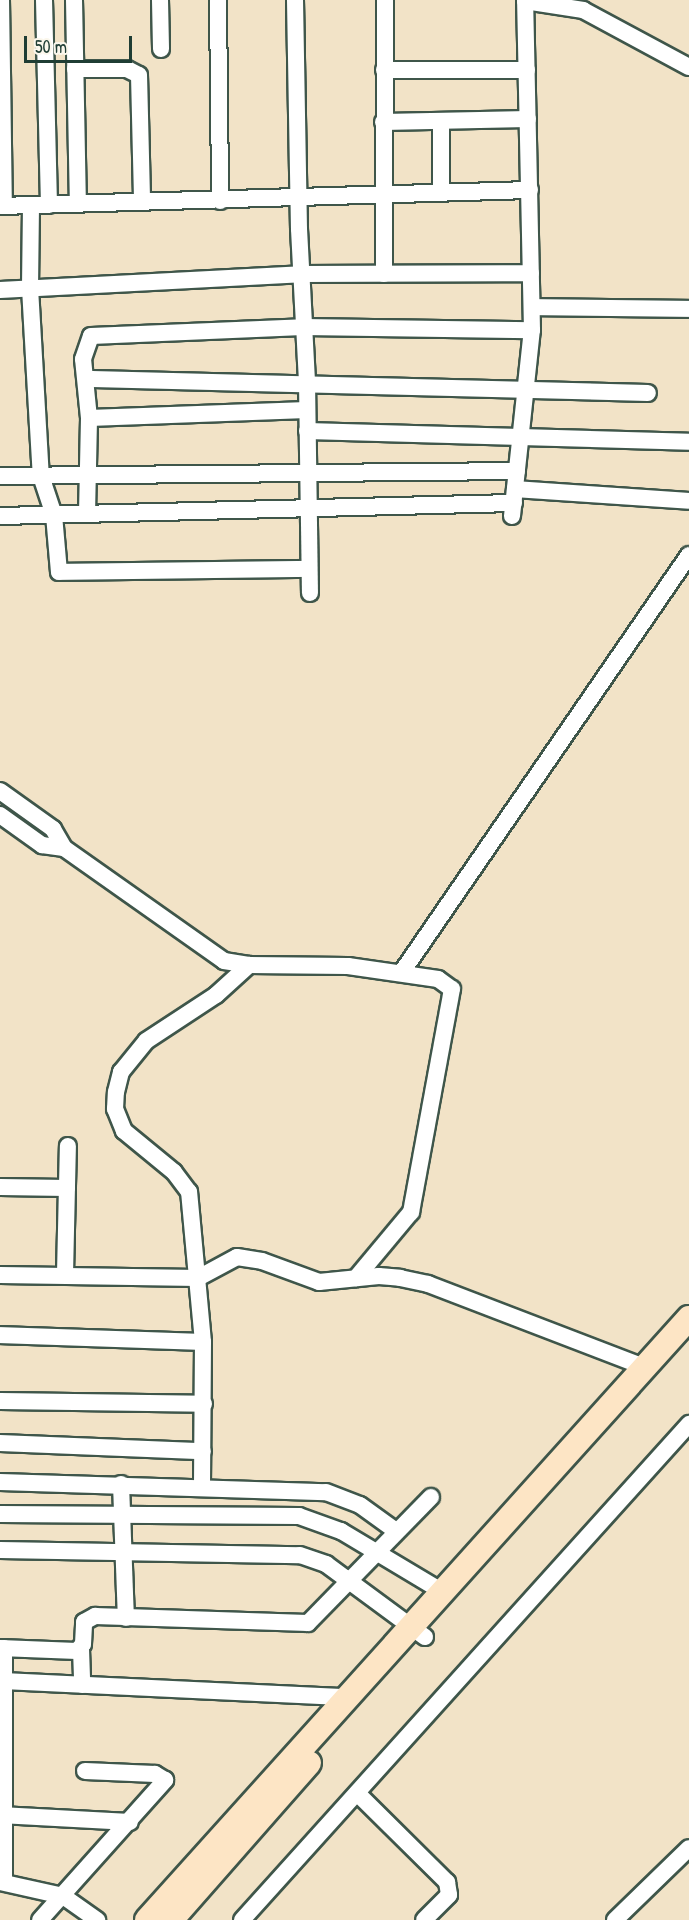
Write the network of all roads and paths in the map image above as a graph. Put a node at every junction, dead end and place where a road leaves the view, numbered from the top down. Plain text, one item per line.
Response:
1 (1, 0) edge
2 (44, 0) edge
3 (74, 0) edge
4 (160, 0) edge
5 (218, 0) edge
6 (295, 0) edge
7 (385, 0) edge
8 (525, 1) edge
9 (161, 49) dead end
10 (689, 67) edge
11 (75, 69) junction
12 (384, 70) junction
13 (527, 70) junction
14 (528, 119) junction
15 (441, 121) junction
16 (383, 122) junction
17 (530, 190) junction
18 (441, 192) junction
19 (383, 194) junction
20 (298, 196) junction
21 (220, 201) junction
22 (142, 202) junction
23 (78, 204) junction
24 (48, 205) junction
25 (2, 206) edge
26 (31, 206) junction
27 (531, 273) junction
28 (301, 274) junction
29 (384, 274) junction
30 (30, 288) junction
31 (0, 290) edge
32 (532, 307) junction
33 (689, 309) edge
34 (303, 327) junction
35 (532, 330) junction
36 (92, 379) dead end
37 (308, 381) junction
38 (526, 388) junction
39 (648, 393) dead end
40 (307, 410) junction
41 (89, 418) junction
42 (307, 431) junction
43 (521, 434) junction
44 (689, 442) edge
45 (517, 471) junction
46 (307, 473) junction
47 (87, 475) junction
48 (0, 476) edge
49 (41, 476) junction
50 (689, 501) edge
51 (514, 503) junction
52 (306, 509) junction
53 (87, 514) junction
54 (54, 515) junction
55 (0, 516) edge
56 (689, 555) edge
57 (309, 569) junction
58 (310, 593) dead end
59 (0, 791) edge
60 (0, 815) edge
61 (64, 848) junction
62 (249, 965) junction
63 (402, 972) junction
64 (68, 1146) dead end
65 (0, 1187) edge
66 (67, 1188) junction
67 (65, 1274) junction
68 (0, 1275) edge
69 (198, 1278) junction
70 (356, 1278) junction
71 (689, 1318) edge
72 (0, 1335) edge
73 (203, 1341) junction
74 (689, 1343) edge
75 (644, 1367) junction
76 (0, 1401) edge
77 (204, 1404) junction
78 (689, 1424) edge
79 (0, 1443) edge
80 (203, 1451) junction
81 (0, 1482) edge
82 (121, 1484) junction
83 (202, 1486) junction
84 (431, 1497) dead end
85 (0, 1514) edge
86 (122, 1516) junction
87 (396, 1531) junction
88 (0, 1550) edge
89 (123, 1552) junction
90 (376, 1552) junction
91 (350, 1580) junction
92 (443, 1592) junction
93 (126, 1618) junction
94 (419, 1631) junction
95 (2, 1648) edge
96 (81, 1649) junction
97 (3, 1681) junction
98 (82, 1685) junction
99 (346, 1697) junction
100 (85, 1771) dead end
101 (357, 1793) junction
102 (1, 1815) edge
103 (130, 1822) junction
104 (685, 1859) edge
105 (2, 1882) edge
106 (63, 1896) junction
107 (164, 1916) edge
108 (621, 1918) edge
109 (40, 1920) edge
110 (97, 1920) edge
111 (242, 1920) edge
112 (424, 1920) edge

1 - 25 street
2 - 24 street
3 - 11 street
4 - 9 street
5 - 21 street
6 - 20 street
7 - 12 street
8 - 10 street
8 - 13 street
11 - 22 street
11 - 23 street
12 - 13 street
12 - 16 street
13 - 14 street
14 - 15 street
14 - 17 street
15 - 16 street
15 - 18 street
16 - 19 street
17 - 18 street
17 - 27 street
18 - 19 street
19 - 20 street
19 - 29 street
20 - 21 street
20 - 28 street
21 - 22 street
22 - 23 street
23 - 24 street
24 - 26 street
25 - 26 street
26 - 30 street
27 - 29 street
27 - 32 street
28 - 29 street
28 - 30 street
28 - 34 street
30 - 31 street
30 - 49 street
32 - 33 street
32 - 35 street
34 - 35 street
34 - 37 street
34 - 41 street
35 - 38 street
36 - 37 street
37 - 38 street
37 - 40 street
38 - 39 street
38 - 43 street
40 - 41 street
40 - 42 street
41 - 47 street
42 - 43 street
42 - 46 street
43 - 44 street
43 - 45 street
45 - 46 street
45 - 51 street
46 - 47 street
46 - 52 street
47 - 49 street
47 - 53 street
48 - 49 street
49 - 54 street
50 - 51 street
51 - 52 street
52 - 53 street
52 - 57 street
53 - 54 street
54 - 55 street
54 - 57 street
56 - 63 street
57 - 58 street
59 - 61 street
60 - 61 street
61 - 62 street
62 - 63 street
62 - 69 street
63 - 70 street
64 - 66 street
65 - 66 street
66 - 67 street
67 - 68 street
67 - 69 street
69 - 70 street
69 - 73 street
70 - 75 street
71 - 75 main road
72 - 73 street
73 - 77 street
74 - 94 main road
75 - 92 main road
76 - 77 street
77 - 80 street
78 - 101 street
79 - 80 street
80 - 83 street
81 - 82 street
82 - 83 street
82 - 86 street
83 - 87 street
84 - 87 street
85 - 86 street
86 - 89 street
86 - 90 street
87 - 90 street
88 - 89 street
89 - 91 street
89 - 93 street
90 - 91 street
90 - 92 street
91 - 93 street
91 - 94 street
92 - 94 main road
93 - 96 street
94 - 99 main road
94 - 107 main road
95 - 96 street
95 - 97 street
96 - 98 street
97 - 98 street
97 - 102 street
98 - 99 street
99 - 107 main road
100 - 103 street
101 - 111 street
101 - 112 street
102 - 103 street
102 - 105 street
103 - 106 street
104 - 108 street
105 - 106 street
106 - 109 street
106 - 110 street

